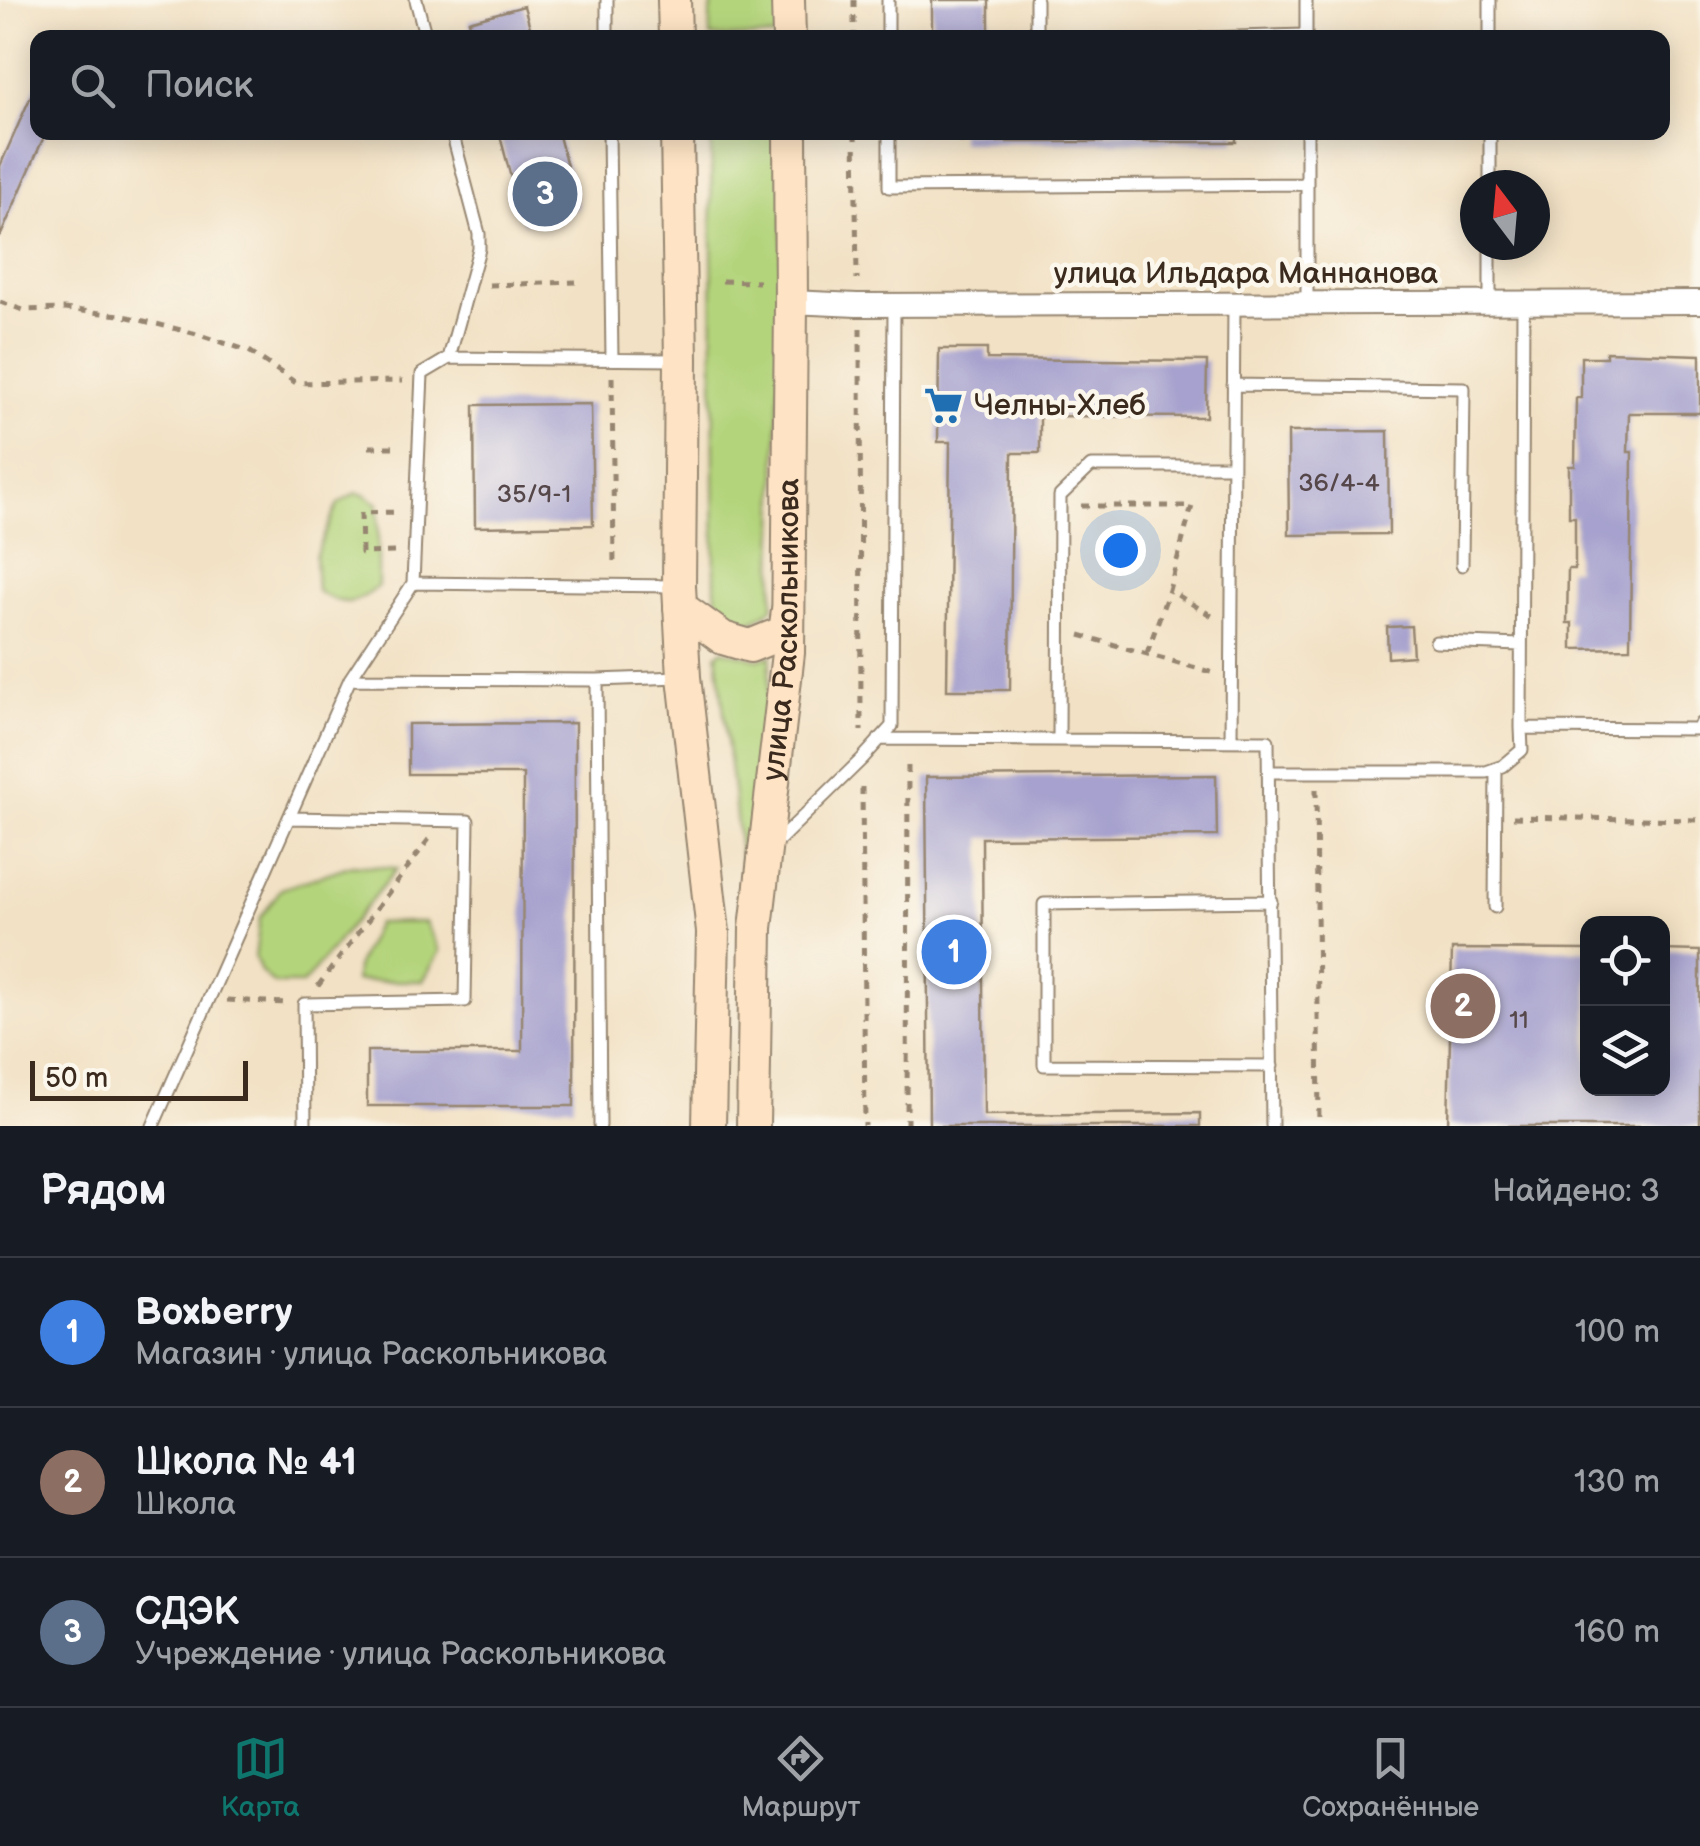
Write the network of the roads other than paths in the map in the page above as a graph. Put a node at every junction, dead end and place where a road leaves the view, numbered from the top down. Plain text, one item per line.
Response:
1 (416, 0) edge
2 (607, 0) edge
3 (674, 0) edge
4 (888, 0) edge
5 (1036, 0) edge
6 (1306, 0) edge
7 (1490, 0) edge
8 (424, 30) edge
9 (607, 30) edge
10 (675, 30) edge
11 (888, 30) edge
12 (1036, 30) edge
13 (1306, 30) edge
14 (1490, 30) edge
15 (454, 140) edge
16 (608, 140) edge
17 (677, 140) edge
18 (790, 140) edge
19 (888, 140) edge
20 (1307, 140) edge
21 (1490, 140) edge
22 (1490, 170) edge
23 (1307, 184) junction
24 (1490, 260) edge
25 (792, 302) junction
26 (1700, 302) edge
27 (1307, 303) junction
28 (894, 304) junction
29 (1234, 304) junction
30 (1490, 304) junction
31 (1523, 304) junction
32 (450, 358) junction
33 (612, 360) junction
34 (681, 360) junction
35 (1233, 385) junction
36 (1233, 466) junction
37 (1462, 565) dead end
38 (413, 583) junction
39 (790, 590) junction
40 (680, 596) junction
41 (1436, 642) dead end
42 (1521, 644) junction
43 (684, 677) junction
44 (350, 680) junction
45 (597, 680) junction
46 (1700, 724) edge
47 (1520, 728) junction
48 (880, 739) junction
49 (1059, 740) junction
50 (1231, 741) junction
51 (1496, 769) junction
52 (1270, 772) junction
53 (289, 818) junction
54 (764, 855) junction
55 (1271, 901) junction
56 (1495, 907) dead end
57 (1272, 1066) junction
58 (708, 1123) edge
59 (157, 1124) edge
60 (305, 1126) edge
61 (600, 1126) edge
62 (753, 1126) edge
63 (1272, 1126) edge

1 - 8 lane
2 - 9 lane
3 - 10 street
4 - 11 lane
5 - 12 lane
6 - 13 lane
7 - 14 lane
15 - 32 lane
16 - 33 lane
17 - 34 street
18 - 25 street, улица Раскольникова
19 - 23 lane
20 - 23 lane
21 - 22 lane
23 - 27 lane
24 - 30 lane
25 - 28 street, улица Ильдара Маннанова
25 - 39 street, улица Раскольникова
26 - 31 street, улица Ильдара Маннанова
27 - 29 street, улица Ильдара Маннанова
27 - 30 street, улица Ильдара Маннанова
28 - 29 street, улица Ильдара Маннанова
28 - 48 lane
29 - 35 lane
30 - 31 street, улица Ильдара Маннанова
31 - 42 lane
32 - 33 lane
32 - 38 lane
33 - 34 lane
34 - 40 street
35 - 36 lane
35 - 37 lane
36 - 49 lane
36 - 50 lane
38 - 40 lane
38 - 44 lane
39 - 40 street
39 - 54 street, улица Раскольникова
40 - 43 street
41 - 42 lane
42 - 47 lane
43 - 45 lane
43 - 58 street
44 - 45 lane
44 - 53 lane
45 - 61 lane
46 - 47 lane
47 - 51 lane
48 - 49 lane
48 - 54 lane
49 - 50 lane
50 - 52 lane
51 - 52 lane
51 - 56 lane
52 - 55 lane
53 - 59 lane
53 - 60 lane
54 - 62 street, улица Раскольникова
55 - 57 lane
55 - 57 lane
57 - 63 lane

